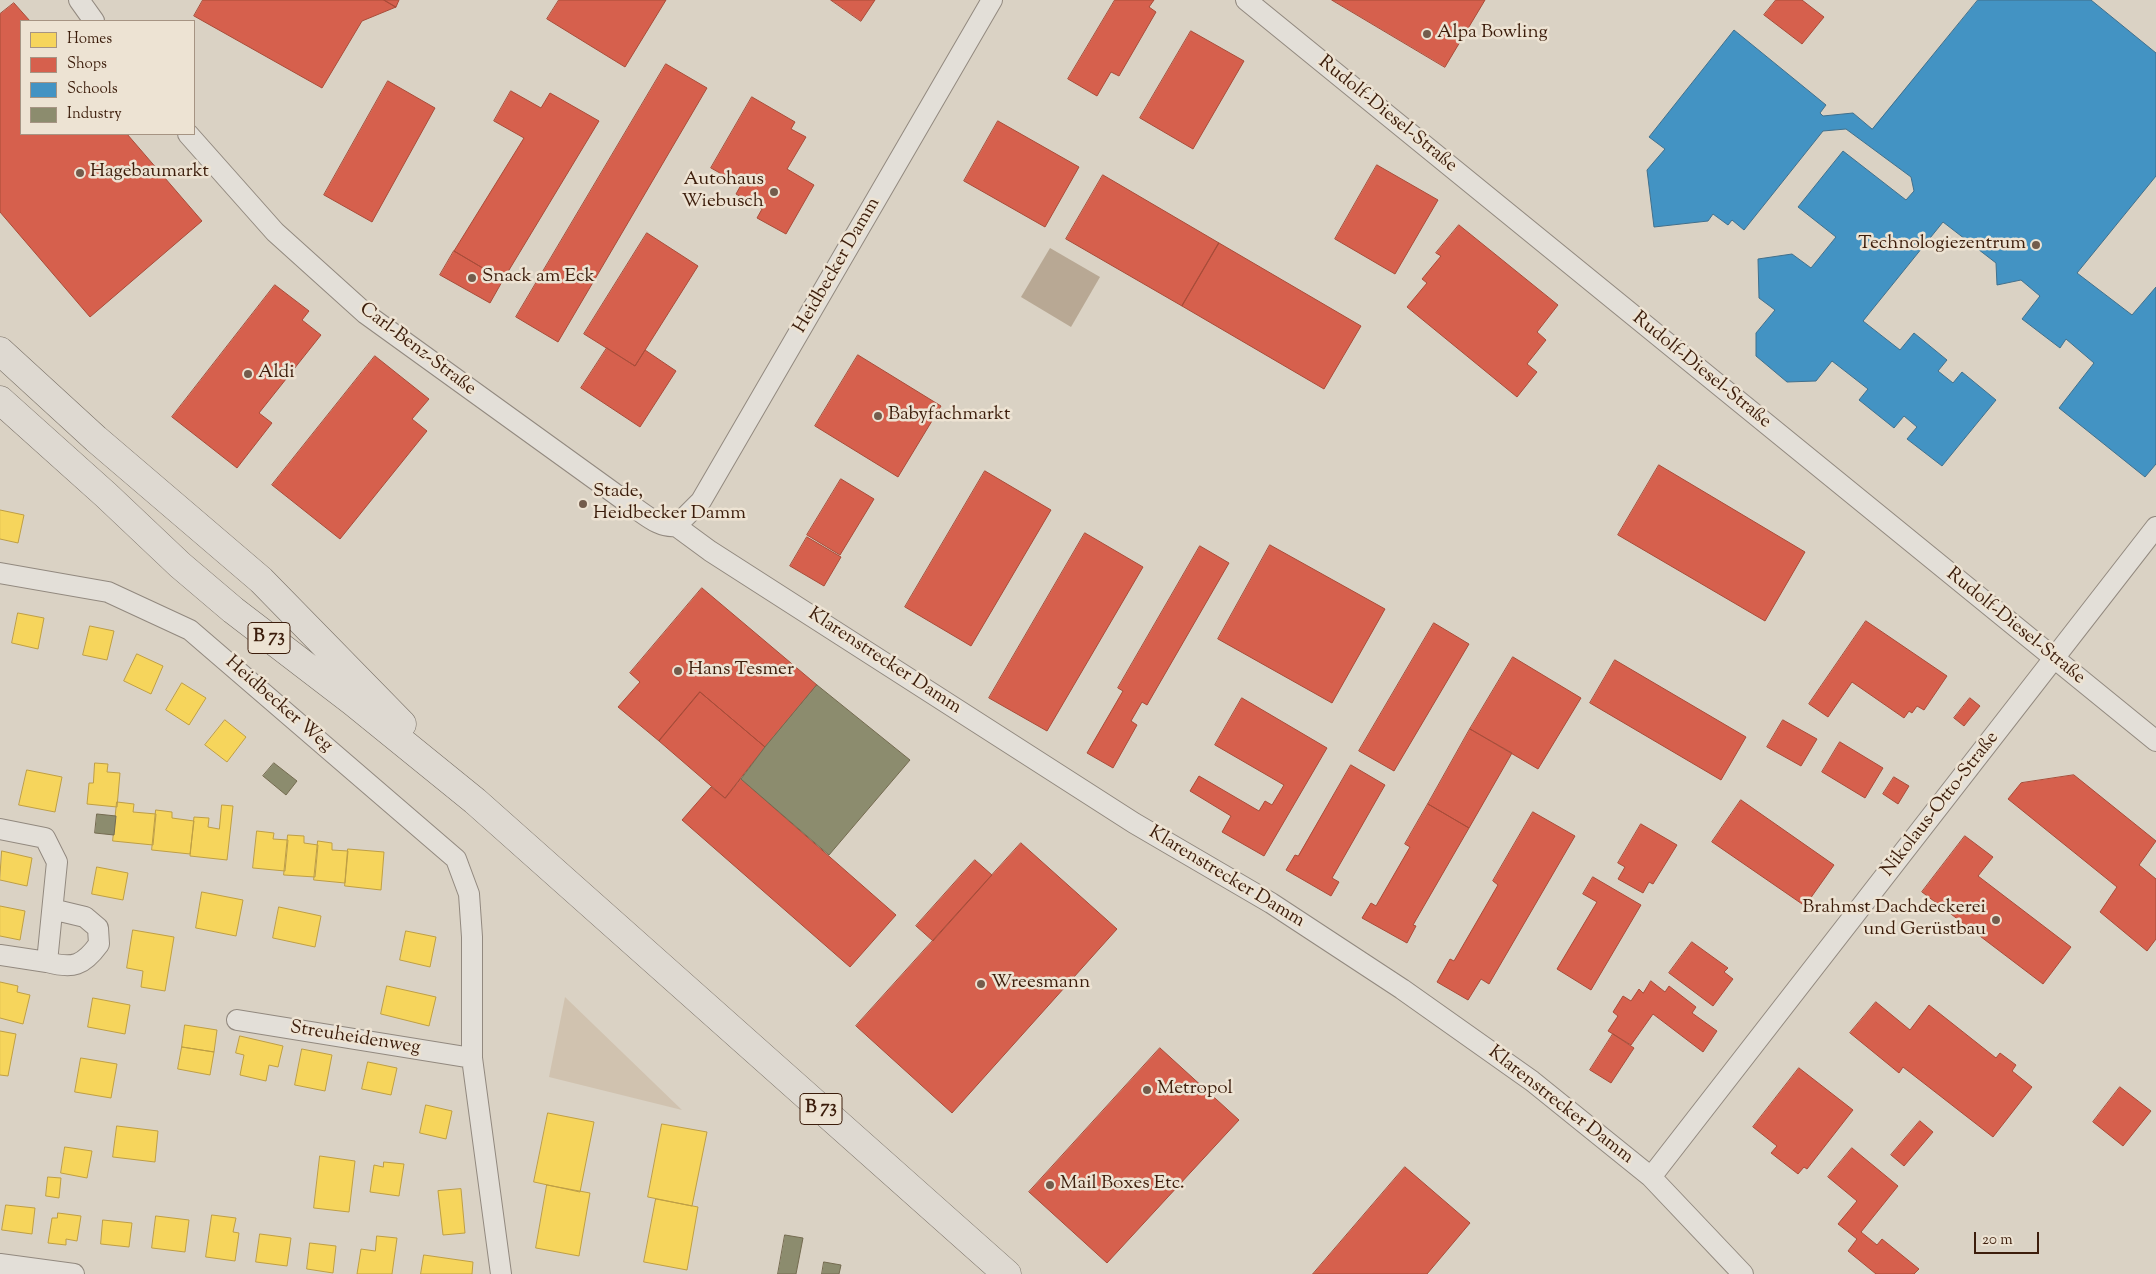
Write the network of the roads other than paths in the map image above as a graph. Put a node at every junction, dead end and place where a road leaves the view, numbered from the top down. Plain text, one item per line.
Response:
1 (79, 0) edge
2 (992, 0) edge
3 (1246, 0) edge
4 (93, 20) edge
5 (189, 135) edge
6 (0, 352) edge
7 (0, 400) edge
8 (676, 526) junction
9 (2156, 527) edge
10 (0, 573) edge
11 (2054, 659) junction
12 (2156, 741) edge
13 (475, 801) junction
14 (0, 829) edge
15 (53, 915) junction
16 (0, 955) edge
17 (47, 962) junction
18 (238, 1020) dead end
19 (472, 1058) junction
20 (1651, 1177) junction
21 (0, 1264) edge
22 (74, 1274) edge
23 (502, 1274) edge
24 (1007, 1274) edge
25 (1743, 1274) edge

1 - 4 street
2 - 8 street, Heidbecker Damm
3 - 11 street, Rudolf-Diesel-Straße
5 - 8 street, Carl-Benz-Straße
6 - 13 main road, B 73
7 - 13 main road, B 73
8 - 20 street, Klarenstrecker Damm
9 - 11 street, Nikolaus-Otto-Straße
10 - 19 street, Heidbecker Weg
11 - 12 street, Rudolf-Diesel-Straße
11 - 20 street, Nikolaus-Otto-Straße
13 - 24 main road, B 73
14 - 15 street
15 - 17 street
15 - 17 street
16 - 17 street
18 - 19 street, Streuheidenweg
19 - 23 street
20 - 25 street, Klarenstrecker Damm
21 - 22 street

